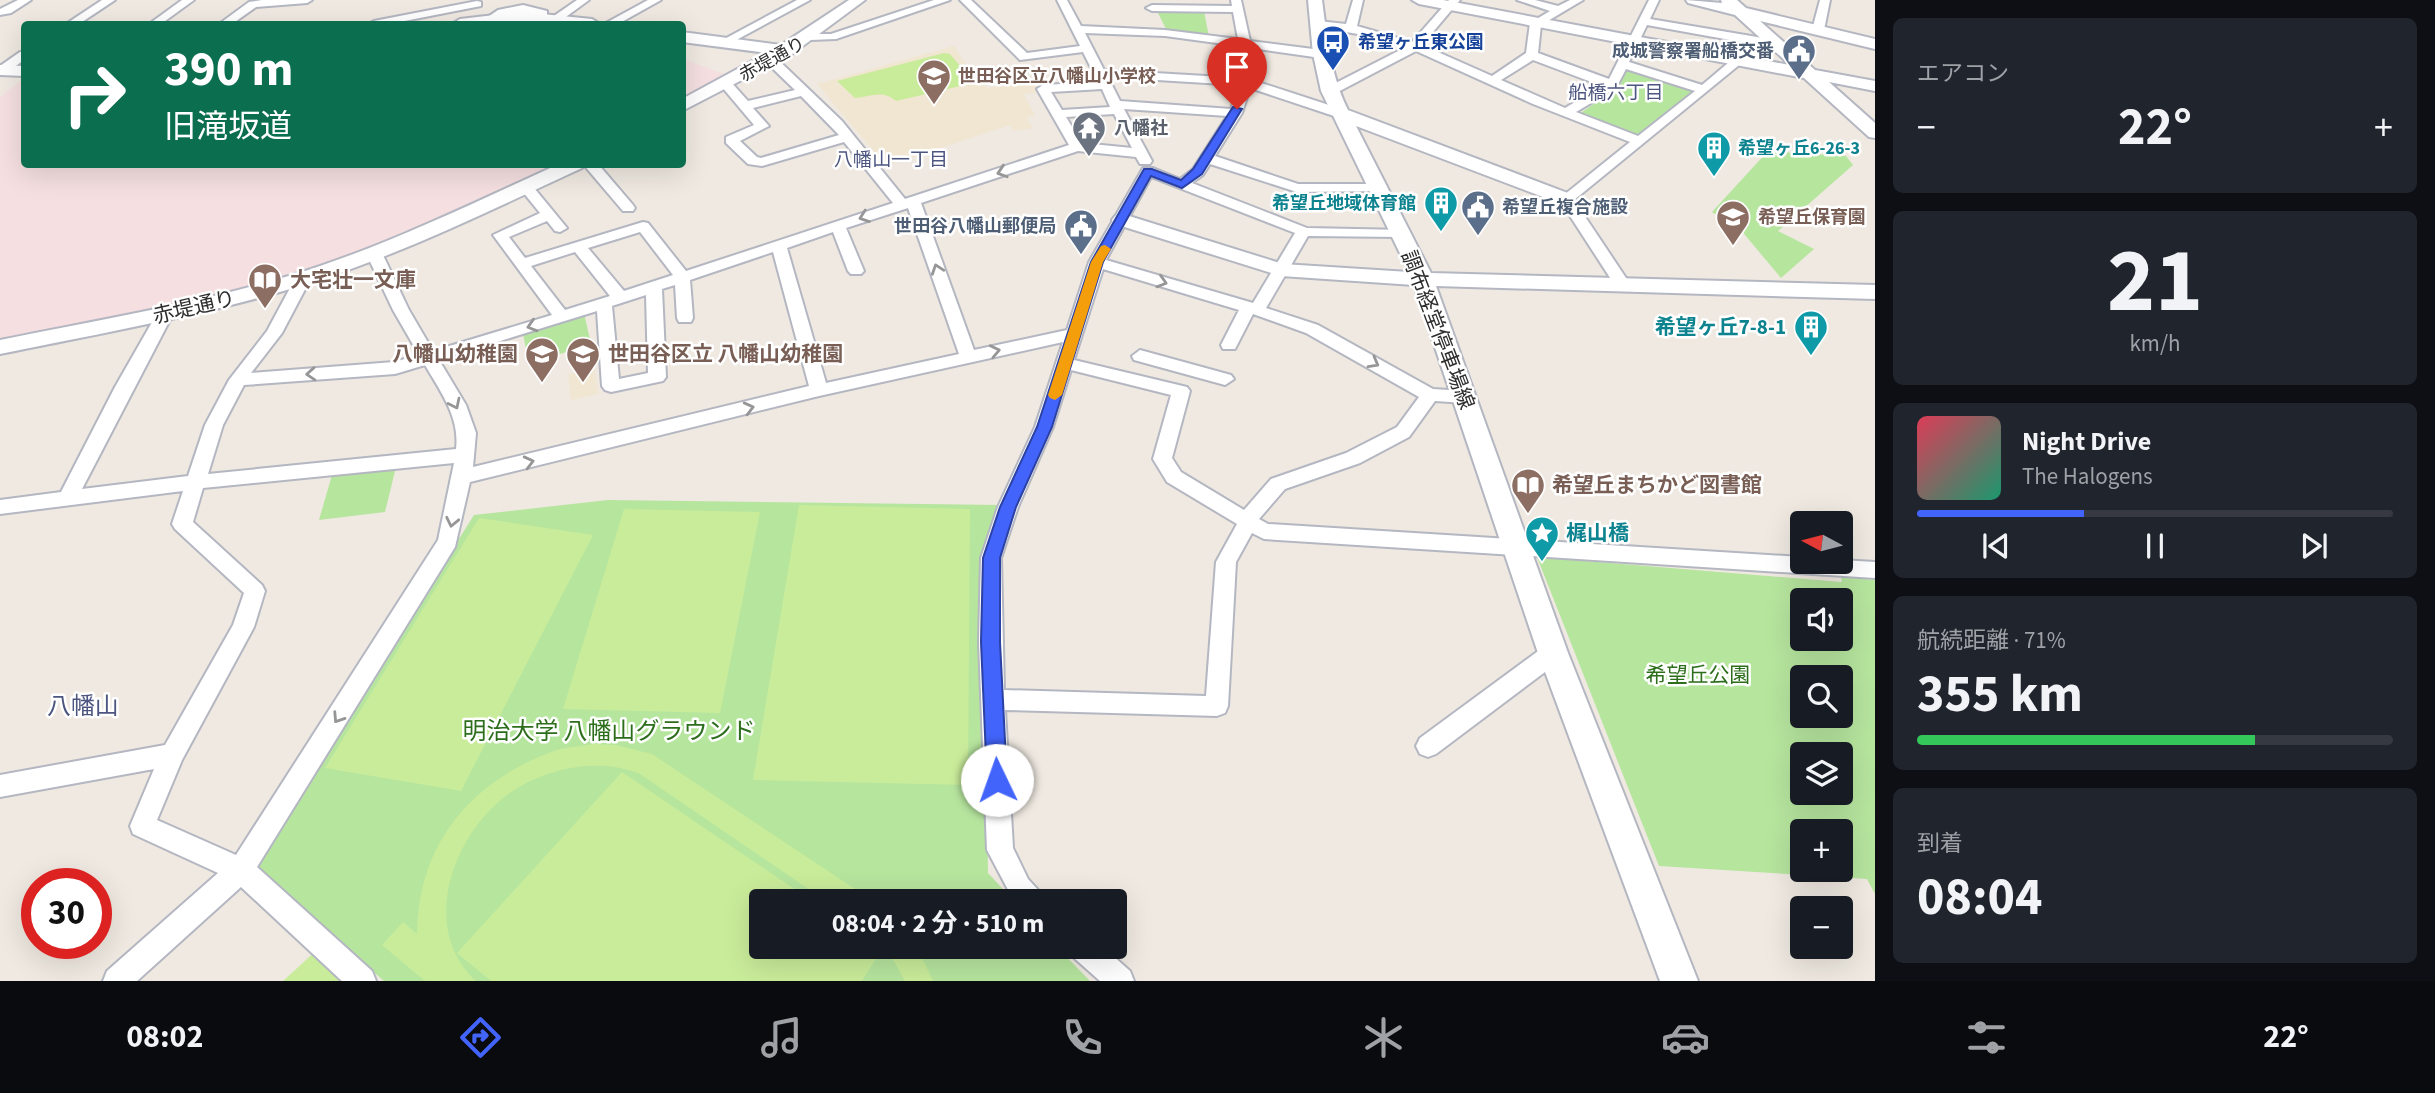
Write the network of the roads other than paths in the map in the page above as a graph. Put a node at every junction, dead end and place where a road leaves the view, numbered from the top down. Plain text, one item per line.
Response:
1 (26, 0) edge
2 (110, 0) edge
3 (188, 0) edge
4 (307, 0) edge
5 (584, 0) edge
6 (656, 0) edge
7 (804, 0) edge
8 (858, 0) edge
9 (945, 0) edge
10 (965, 0) edge
11 (1062, 0) edge
12 (1315, 0) edge
13 (1358, 0) edge
14 (1419, 0) edge
15 (1521, 0) edge
16 (1578, 0) edge
17 (1654, 0) edge
18 (1693, 0) edge
19 (1825, 0) edge
20 (250, 2) edge
21 (478, 2) edge
22 (1452, 3) edge
23 (1149, 4) edge
24 (1237, 5) edge
25 (1732, 5) edge
26 (1559, 10) junction
27 (0, 12) edge
28 (548, 19) junction
29 (77, 21) edge
30 (157, 21) edge
31 (228, 21) edge
32 (388, 21) edge
33 (465, 21) edge
34 (480, 21) edge
35 (566, 21) edge
36 (616, 21) edge
37 (1644, 21) junction
38 (1536, 23) junction
39 (1318, 24) junction
40 (1352, 26) junction
41 (1078, 29) junction
42 (1818, 30) junction
43 (1166, 33) junction
44 (810, 37) junction
45 (686, 38) edge
46 (1633, 41) junction
47 (723, 43) junction
48 (1245, 44) junction
49 (1775, 44) junction
50 (1875, 44) edge
51 (1089, 48) junction
52 (1413, 48) junction
53 (1321, 54) junction
54 (1532, 55) junction
55 (778, 56) junction
56 (21, 57) edge
57 (1738, 61) junction
58 (1622, 64) junction
59 (7, 68) edge
60 (1810, 75) junction
61 (1103, 79) junction
62 (1493, 80) junction
63 (1246, 82) junction
64 (726, 84) junction
65 (1612, 85) junction
66 (1875, 86) edge
67 (1704, 90) junction
68 (1330, 91) junction
69 (802, 92) junction
70 (686, 105) edge
71 (746, 106) junction
72 (1117, 107) junction
73 (1567, 112) junction
74 (1236, 113) junction
75 (1339, 113) junction
76 (1057, 114) junction
77 (1875, 133) edge
78 (847, 136) junction
79 (1637, 140) junction
80 (1077, 148) junction
81 (1141, 153) junction
82 (1206, 158) junction
83 (566, 168) edge
84 (593, 168) edge
85 (1148, 171) junction
86 (1182, 184) junction
87 (525, 186) junction
88 (1377, 188) junction
89 (1566, 199) junction
90 (907, 203) junction
91 (628, 208) dead end
92 (549, 215) junction
93 (1122, 220) junction
94 (838, 226) junction
95 (560, 228) dead end
96 (1303, 232) junction
97 (1400, 233) junction
98 (779, 245) junction
99 (578, 246) junction
100 (374, 253) junction
101 (1097, 262) junction
102 (522, 264) junction
103 (1281, 270) junction
104 (856, 271) dead end
105 (682, 276) junction
106 (303, 278) junction
107 (1423, 279) junction
108 (1622, 284) junction
109 (654, 285) junction
110 (1875, 292) edge
111 (612, 300) junction
112 (1252, 308) junction
113 (165, 314) junction
114 (562, 317) junction
115 (685, 318) dead end
116 (1073, 334) junction
117 (1229, 345) dead end
118 (0, 347) edge
119 (968, 356) junction
120 (1140, 356) dead end
121 (428, 358) junction
122 (1063, 363) junction
123 (1188, 369) junction
124 (1225, 379) dead end
125 (238, 380) junction
126 (819, 390) junction
127 (1181, 390) junction
128 (1430, 395) junction
129 (1465, 397) junction
130 (462, 466) junction
131 (195, 482) junction
132 (68, 497) junction
133 (0, 507) edge
134 (1247, 522) junction
135 (1515, 546) junction
136 (1875, 570) edge
137 (1558, 668) junction
138 (993, 700) junction
139 (1428, 746) dead end
140 (172, 755) junction
141 (0, 786) edge
142 (241, 870) junction
143 (1020, 889) edge
144 (1096, 959) edge
145 (117, 981) edge
146 (362, 981) edge
147 (1120, 981) edge
148 (1679, 981) edge

1 - 27 street
2 - 29 street
3 - 30 street
4 - 20 street
5 - 28 street
6 - 36 street
7 - 47 street
8 - 44 street
9 - 44 street, 赤堤通り
10 - 51 street
11 - 41 street
12 - 39 street, 調布経堂停車場線
13 - 40 street
14 - 22 street
15 - 26 street
16 - 26 street
17 - 37 street
18 - 25 street
19 - 42 street
20 - 31 street
21 - 32 street
21 - 33 street
22 - 38 street
22 - 52 street
23 - 24 street
23 - 43 street
24 - 48 street
25 - 42 street
25 - 49 street
26 - 38 street
28 - 34 street
28 - 35 street
37 - 46 street
37 - 49 street
38 - 46 street
38 - 54 street
39 - 40 street
39 - 53 street, 調布経堂停車場線
40 - 52 street
41 - 43 street
41 - 51 street
42 - 50 street
43 - 48 street
44 - 55 street, 赤堤通り
45 - 47 street
46 - 57 street
46 - 58 street
47 - 55 street
48 - 53 street
48 - 63 street
49 - 60 street
51 - 61 street
52 - 62 street
52 - 68 street
53 - 68 street, 調布経堂停車場線
54 - 62 street
54 - 65 street
55 - 64 street, 赤堤通り
55 - 69 street
56 - 59 street
57 - 60 street
57 - 67 street
58 - 65 street
58 - 67 street
60 - 66 street
60 - 77 street
61 - 63 street
61 - 72 street
61 - 76 street
62 - 73 street
63 - 74 street
63 - 75 street
64 - 70 street, 赤堤通り
64 - 71 street
65 - 73 street
67 - 79 street
68 - 75 street, 調布経堂停車場線
69 - 71 street
69 - 78 street
71 - 78 street
72 - 74 street
72 - 76 street
72 - 81 street
73 - 79 street
74 - 82 street
75 - 88 street, 調布経堂停車場線
75 - 89 street
76 - 80 street
78 - 90 street
79 - 89 street
80 - 81 street
80 -> 90 street
81 - 85 street
82 - 86 street
82 - 88 street
83 - 87 street, 赤堤通り
84 - 91 street
85 - 86 street
85 - 93 street
86 - 96 street
87 - 92 street
87 - 100 street, 赤堤通り
88 - 97 street, 調布経堂停車場線
89 - 108 street
90 -> 94 street
119 -> 90 street
92 - 95 street
92 - 102 street
93 - 101 street
93 - 103 street
94 - 98 street
94 - 104 street
96 - 97 street
96 - 103 street
97 - 107 street, 調布経堂停車場線
98 - 105 street
98 - 126 street
99 - 102 street
99 - 105 street
99 - 111 street
100 - 106 street, 赤堤通り
100 - 121 street
101 -> 112 street
101 - 116 street
102 - 114 street
103 - 107 street
103 - 112 street
105 - 109 street
105 - 115 street
106 - 113 street, 赤堤通り
106 - 125 street
107 - 108 street
107 - 129 street, 調布経堂停車場線
108 - 110 street
109 - 111 street
109 - 111 street
111 - 114 street
112 - 117 street
112 -> 128 street
113 - 118 street, 赤堤通り
113 - 132 street
114 -> 121 street
119 -> 116 street
116 - 122 street
119 - 126 street
120 - 123 street
121 -> 125 street
121 -> 130 street
122 - 127 street
122 - 138 street
123 - 124 street
123 - 127 street
125 - 131 street
130 -> 126 street
127 - 134 street
128 - 129 street
128 - 134 street
129 - 135 street, 調布経堂停車場線
130 - 131 street
130 -> 142 street
131 - 132 street
131 - 140 street
132 - 133 street
134 - 135 street
134 - 138 street
135 - 136 street
135 - 137 street, 調布経堂停車場線
137 - 139 street
137 - 148 street, 調布経堂停車場線
138 - 143 street
140 - 141 street
140 - 142 street
142 - 145 street
142 - 146 street
144 - 147 street

